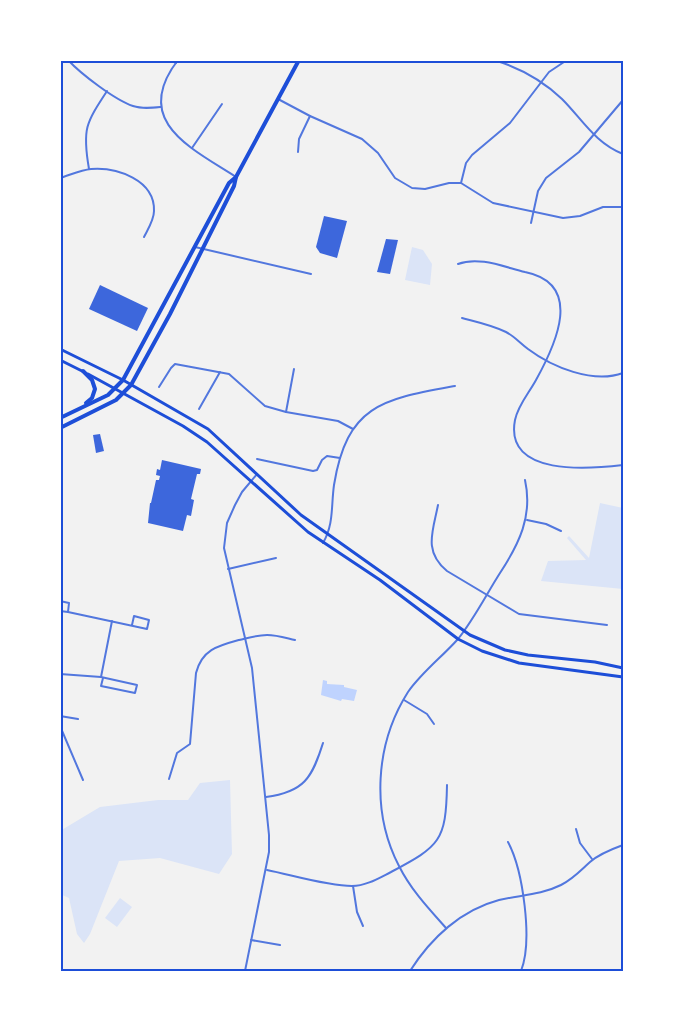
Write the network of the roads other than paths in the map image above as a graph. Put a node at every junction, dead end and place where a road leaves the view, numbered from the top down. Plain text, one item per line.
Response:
1 (68, 60) edge
2 (170, 60) edge
3 (178, 60) edge
4 (299, 60) edge
5 (494, 60) edge
6 (567, 60) edge
7 (176, 63) junction
8 (541, 82) junction
9 (107, 91) junction
10 (278, 99) junction
11 (623, 100) edge
12 (222, 104) dead end
13 (161, 107) junction
14 (310, 116) junction
15 (594, 135) junction
16 (192, 148) junction
17 (298, 152) dead end
18 (623, 154) edge
19 (89, 169) junction
20 (236, 177) junction
21 (60, 178) edge
22 (461, 183) junction
23 (623, 207) edge
24 (60, 212) edge
25 (533, 213) junction
26 (531, 223) dead end
27 (144, 237) dead end
28 (60, 246) edge
29 (195, 247) junction
30 (201, 250) junction
31 (458, 264) dead end
32 (311, 274) dead end
33 (462, 318) dead end
34 (60, 349) edge
35 (60, 360) edge
36 (546, 360) junction
37 (294, 369) dead end
38 (83, 371) junction
39 (220, 372) junction
40 (623, 374) edge
41 (123, 380) junction
42 (131, 385) junction
43 (455, 386) dead end
44 (159, 387) dead end
45 (116, 389) junction
46 (124, 394) junction
47 (78, 409) junction
48 (200, 409) dead end
49 (286, 412) junction
50 (60, 418) edge
51 (60, 428) edge
52 (353, 429) junction
53 (340, 458) junction
54 (257, 459) dead end
55 (623, 465) edge
56 (257, 474) junction
57 (525, 480) dead end
58 (250, 481) junction
59 (438, 505) dead end
60 (526, 520) junction
61 (561, 531) dead end
62 (327, 535) junction
63 (323, 543) junction
64 (276, 558) dead end
65 (228, 569) junction
66 (486, 595) junction
67 (60, 601) edge
68 (60, 611) edge
69 (68, 612) junction
70 (112, 621) junction
71 (132, 625) junction
72 (607, 625) dead end
73 (463, 631) junction
74 (245, 639) junction
75 (458, 639) junction
76 (295, 640) dead end
77 (623, 668) edge
78 (60, 674) edge
79 (102, 677) junction
80 (623, 677) edge
81 (404, 700) junction
82 (60, 716) edge
83 (78, 719) dead end
84 (434, 724) dead end
85 (60, 726) edge
86 (323, 743) dead end
87 (169, 779) dead end
88 (83, 780) dead end
89 (447, 785) dead end
90 (266, 796) junction
91 (576, 829) dead end
92 (508, 842) dead end
93 (623, 845) edge
94 (592, 860) junction
95 (400, 867) junction
96 (266, 870) junction
97 (353, 886) junction
98 (522, 896) junction
99 (363, 926) dead end
100 (446, 928) junction
101 (251, 940) junction
102 (280, 945) dead end
103 (245, 971) edge
104 (410, 971) edge
105 (521, 971) edge

1 - 9 street
2 - 7 street
3 - 7 street
4 - 10 main road
5 - 8 street
6 - 8 street
7 - 13 street
8 - 15 street
8 - 22 street
9 - 13 street
9 - 19 street
10 - 14 street
10 - 20 main road
11 - 15 street
12 - 16 street
13 - 16 street
14 - 17 street
14 - 22 street
15 - 18 street
15 - 25 street
16 - 20 street
19 - 21 street
19 - 27 street
20 - 29 main road
20 - 30 main road
22 - 25 street
23 - 25 street
24 - 28 street
25 - 26 street
29 - 30 street
29 - 41 main road
30 - 32 street
30 - 42 main road
31 - 36 street
33 - 36 street
34 - 41 main road
35 - 38 main road
36 - 40 street
36 - 55 street
37 - 49 street
38 - 45 main road
38 - 47 main road
39 - 44 street
39 - 48 street
39 - 49 street
41 - 42 main road
41 - 45 main road
42 - 46 main road
42 - 56 main road
43 - 52 street
45 - 46 main road
45 - 47 main road
46 - 51 main road
46 - 58 main road
47 - 50 main road
49 - 52 street
52 - 53 street
53 - 54 street
53 - 62 street
56 - 58 street
56 - 62 main road
57 - 60 street
58 - 63 main road
58 - 65 street
59 - 66 street
60 - 61 street
60 - 66 street
62 - 63 street
62 - 73 main road
63 - 75 main road
64 - 65 street
65 - 74 street
66 - 72 street
66 - 73 street
67 - 69 street
68 - 69 street
69 - 70 street
70 - 71 street
70 - 79 street
71 - 71 street
73 - 75 street
73 - 77 main road
74 - 76 street
74 - 87 street
74 - 90 street
75 - 80 main road
75 - 81 street
78 - 79 street
79 - 79 street
81 - 84 street
81 - 95 street
82 - 83 street
85 - 88 street
86 - 90 street
89 - 95 street
90 - 96 street
91 - 94 street
92 - 98 street
93 - 94 street
94 - 98 street
95 - 97 street
95 - 100 street
96 - 97 street
96 - 101 street
97 - 99 street
98 - 100 street
98 - 105 street
100 - 104 street
101 - 102 street
101 - 103 street

